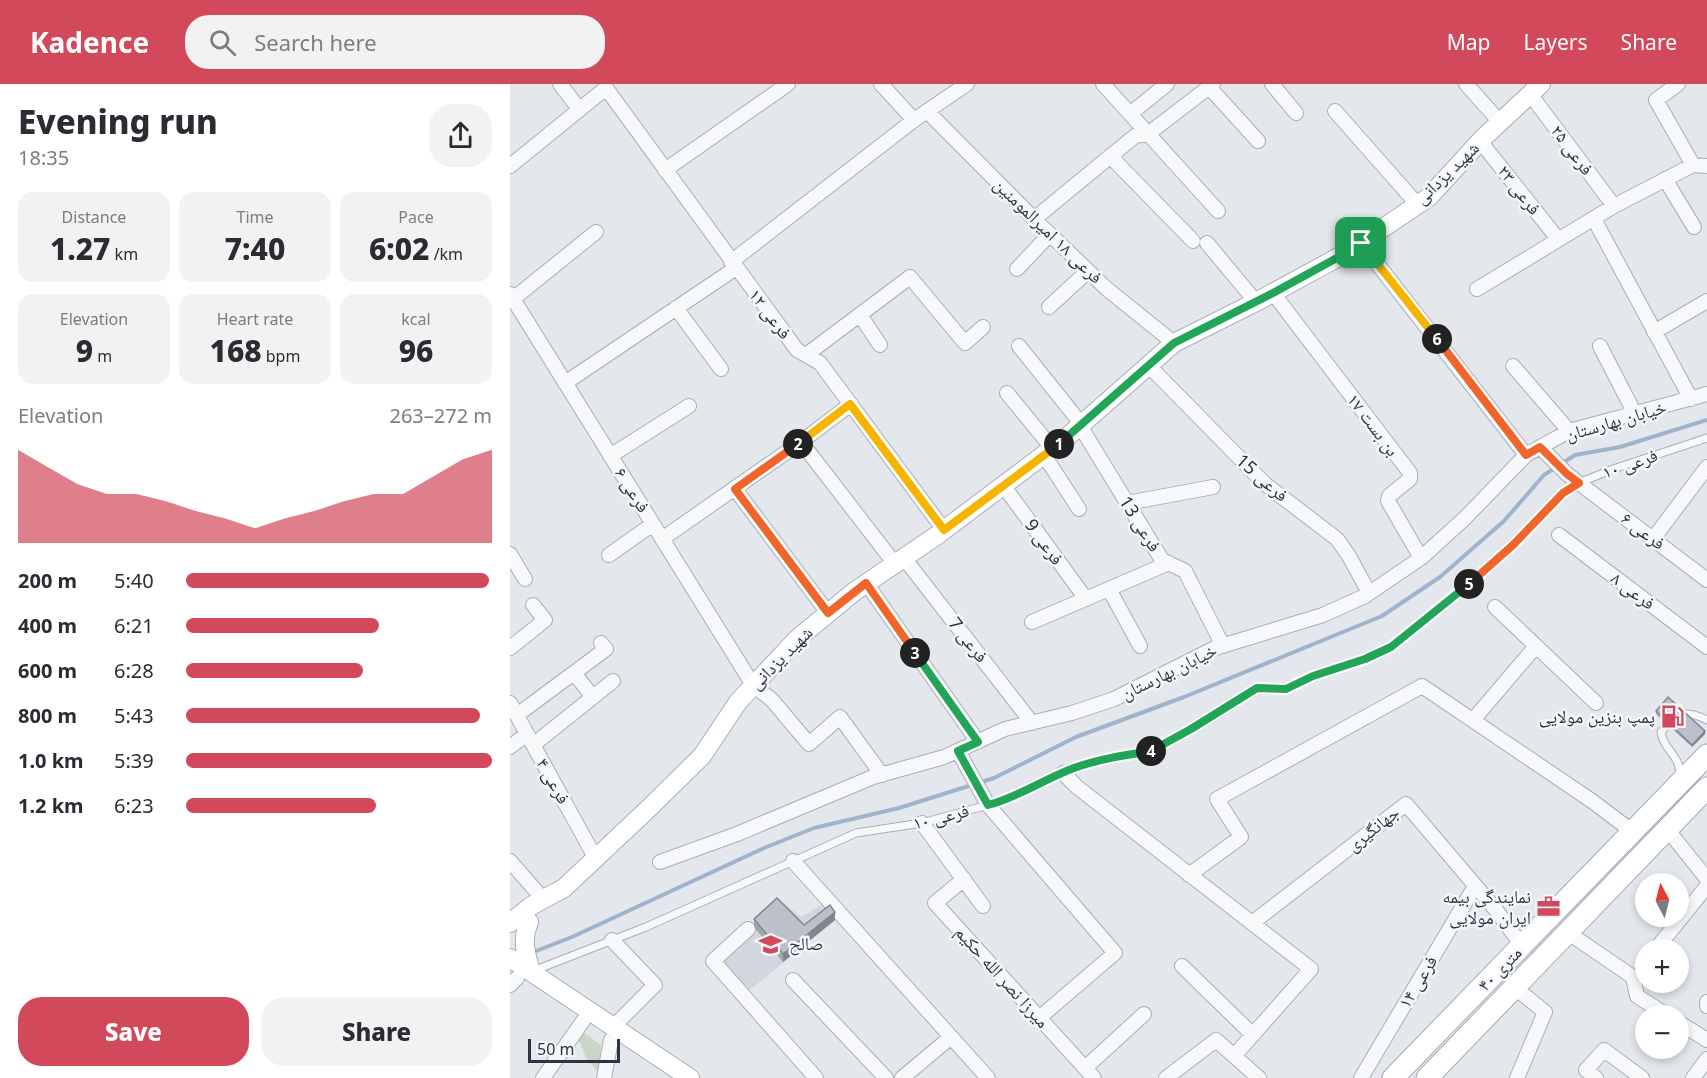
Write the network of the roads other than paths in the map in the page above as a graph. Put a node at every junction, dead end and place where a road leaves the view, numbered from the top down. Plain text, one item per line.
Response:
1 (560, 84) edge
2 (788, 84) edge
3 (881, 84) edge
4 (967, 84) edge
5 (1103, 84) edge
6 (1167, 84) edge
7 (1272, 84) edge
8 (1466, 84) edge
9 (1677, 84) edge
10 (1211, 86) edge
11 (1536, 89) edge
12 (579, 109) junction
13 (1335, 111) dead end
14 (928, 112) junction
15 (1296, 113) dead end
16 (1130, 114) junction
17 (914, 120) junction
18 (1500, 122) junction
19 (1148, 134) junction
20 (1258, 141) dead end
21 (1480, 141) junction
22 (1110, 156) junction
23 (510, 166) edge
24 (1700, 166) edge
25 (665, 170) junction
26 (1665, 179) junction
27 (1417, 204) junction
28 (1614, 206) junction
29 (1218, 211) dead end
30 (1034, 219) junction
31 (1594, 219) junction
32 (1694, 227) dead end
33 (596, 232) dead end
34 (1050, 234) junction
35 (1558, 239) junction
36 (1361, 243) junction
37 (734, 265) junction
38 (1017, 269) dead end
39 (1088, 271) junction
40 (1478, 289) dead end
41 (1273, 293) junction
42 (512, 296) edge
43 (1256, 302) junction
44 (1707, 302) edge
45 (1049, 307) dead end
46 (676, 308) junction
47 (860, 315) junction
48 (983, 327) dead end
49 (1654, 332) junction
50 (1174, 343) junction
51 (880, 345) dead end
52 (1019, 346) dead end
53 (1600, 346) dead end
54 (806, 356) junction
55 (1148, 365) junction
56 (1513, 366) dead end
57 (721, 369) dead end
58 (565, 383) junction
59 (1007, 393) dead end
60 (1707, 394) edge
61 (1691, 399) junction
62 (850, 404) junction
63 (689, 406) dead end
64 (1635, 414) junction
65 (1082, 425) junction
66 (1569, 432) junction
67 (1707, 438) edge
68 (801, 442) junction
69 (1048, 452) junction
70 (1545, 452) junction
71 (1526, 455) junction
72 (610, 456) junction
73 (1707, 467) edge
74 (1579, 483) junction
75 (1002, 485) junction
76 (1213, 487) dead end
77 (735, 489) junction
78 (1127, 503) junction
79 (1079, 509) dead end
80 (653, 524) junction
81 (944, 530) junction
82 (1559, 535) dead end
83 (663, 539) junction
84 (1653, 539) junction
85 (510, 554) edge
86 (609, 555) dead end
87 (1420, 558) junction
88 (899, 561) junction
89 (1168, 563) junction
90 (525, 579) dead end
91 (1707, 580) edge
92 (866, 583) junction
93 (1109, 589) junction
94 (1369, 593) junction
95 (1086, 599) junction
96 (533, 605) dead end
97 (1495, 607) dead end
98 (828, 613) junction
99 (1032, 622) dead end
100 (601, 643) dead end
101 (1140, 646) dead end
102 (1222, 646) junction
103 (1536, 646) junction
104 (1707, 647) edge
105 (510, 648) edge
106 (574, 672) junction
107 (613, 681) dead end
108 (753, 685) junction
109 (593, 697) junction
110 (510, 702) edge
111 (1596, 703) dead end
112 (517, 715) junction
113 (1473, 720) junction
114 (1707, 720) edge
115 (1032, 723) junction
116 (530, 740) junction
117 (978, 742) junction
118 (510, 747) edge
119 (1707, 755) edge
120 (961, 757) junction
121 (1063, 773) junction
122 (882, 775) junction
123 (1678, 785) junction
124 (1707, 788) edge
125 (987, 802) junction
126 (922, 824) junction
127 (1666, 830) junction
128 (1633, 832) junction
129 (596, 858) junction
130 (510, 861) edge
131 (793, 861) junction
132 (660, 862) dead end
133 (1189, 875) junction
134 (964, 879) junction
135 (1707, 879) edge
136 (1475, 885) junction
137 (1707, 886) edge
138 (564, 888) junction
139 (543, 899) junction
140 (983, 906) dead end
141 (529, 922) junction
142 (510, 923) edge
143 (1252, 923) junction
144 (748, 929) dead end
145 (1567, 932) junction
146 (510, 938) edge
147 (1664, 939) edge
148 (612, 940) junction
149 (1522, 946) junction
150 (1182, 966) dead end
151 (516, 972) edge
152 (794, 980) dead end
153 (1514, 987) junction
154 (1465, 1004) junction
155 (1650, 1005) edge
156 (1144, 1014) dead end
157 (1039, 1017) junction
158 (1482, 1021) junction
159 (583, 1022) junction
160 (1689, 1029) edge
161 (612, 1034) junction
162 (1253, 1035) junction
163 (951, 1037) junction
164 (1707, 1040) edge
165 (1234, 1056) junction
166 (1707, 1059) edge
167 (1090, 1073) edge
168 (543, 1078) edge
169 (604, 1078) edge
170 (668, 1078) edge
171 (690, 1078) edge
172 (816, 1078) edge
173 (886, 1078) edge
174 (902, 1078) edge
175 (988, 1078) edge
176 (1166, 1078) edge
177 (1259, 1078) edge
178 (1361, 1078) edge
179 (1393, 1078) edge
180 (1427, 1078) edge
181 (1517, 1078) edge
182 (1596, 1078) edge
183 (1642, 1078) edge
184 (1693, 1078) edge

1 - 12 street
2 - 25 street
3 - 17 street
4 - 14 street
5 - 16 street
6 - 16 street
7 - 15 street
8 - 18 street
9 - 24 street
10 - 19 street
10 - 20 street
11 - 18 street, شهید یزدانی
11 - 28 street, فرعی ۲۵
12 - 23 street
12 - 25 street, فرعی ۱۲
13 - 27 street
14 - 17 street
14 - 30 street, فرعی ۱۸ امیرالمومنین
16 - 19 street
17 - 37 street
18 - 21 street, شهید یزدانی
19 - 22 street
19 - 29 street
21 - 27 street, شهید یزدانی
21 - 35 street, فرعی ۲۳
22 - 30 street
22 - 43 street
24 - 26 street
25 - 37 street, فرعی ۱۲
26 - 28 street
26 - 32 street
27 - 36 street, شهید یزدانی
28 - 31 street
30 - 34 street, فرعی ۱۸ امیرالمومنین
31 - 35 street
31 - 49 street
33 - 42 street
34 - 38 street
34 - 39 street, فرعی ۱۸ امیرالمومنین
35 - 40 street
36 - 41 street, شهید یزدانی
36 - 71 street
37 - 46 street
37 - 54 street, فرعی ۱۲
39 - 45 street
39 - 50 street, فرعی ۱۸ امیرالمومنین
41 - 43 street, شهید یزدانی
41 - 87 street, بن بست ۱۷
42 - 58 street, فرعی ۶
43 - 50 street, شهید یزدانی
44 - 49 street
46 - 57 street
46 - 58 street
47 - 48 street
47 - 51 street
47 - 54 street
49 - 61 street
50 - 55 street, شهید یزدانی
52 - 65 street, فرعی 13
53 - 64 street
54 - 62 street, فرعی ۱۲
55 - 65 street, شهید یزدانی
55 - 94 street, فرعی 15
56 - 66 street
58 - 72 street, فرعی ۶
59 - 69 street
60 - 61 street, خیابان بهارستان
61 - 64 street, خیابان بهارستان
62 - 68 street
62 - 81 street, فرعی ۱۲
63 - 72 street
64 - 66 street, خیابان بهارستان
65 - 69 street, شهید یزدانی
65 - 78 street, فرعی 13
66 - 70 street, خیابان بهارستان
67 - 74 lane, فرعی ۱۰
68 - 77 street
68 - 88 street
69 - 75 street, شهید یزدانی
69 - 79 street
70 - 71 street, خیابان بهارستان
70 - 74 street, فرعی ۶
71 - 87 street, خیابان بهارستان
72 - 80 street, فرعی ۶
73 - 84 street
74 - 84 street, فرعی ۶
74 - 121 lane, فرعی ۱۰
75 - 81 street, شهید یزدانی
75 - 95 street, فرعی 9
76 - 78 street
77 - 83 street
77 - 98 street
78 - 89 street, فرعی 13
80 - 83 street, فرعی ۶
80 - 86 street
81 - 88 street, شهید یزدانی
82 - 104 street, فرعی ۸
83 - 108 street, فرعی ۶
84 - 91 street, فرعی ۶
85 - 90 street
87 - 94 street, خیابان بهارستان
88 - 92 street, شهید یزدانی
88 - 115 street, فرعی 7
89 - 93 street
89 - 102 street, فرعی 13
92 - 98 street, شهید یزدانی
92 - 117 street
93 - 95 street
93 - 101 street
94 - 102 street, خیابان بهارستان
95 - 99 street
96 - 105 street
97 - 103 street
98 - 108 street, شهید یزدانی
100 - 106 street
102 - 115 street, خیابان بهارستان
103 - 111 street
103 - 113 street
106 - 109 street
106 - 112 street
107 - 109 street
108 - 122 street, فرعی ۶
108 - 129 street, شهید یزدانی
109 - 116 street
110 - 112 street, فرعی ۴
112 - 116 street, فرعی ۴
113 - 128 street
113 - 133 street
114 - 123 lane
115 - 117 street, خیابان بهارستان
116 - 118 street
116 - 129 street, فرعی ۴
117 - 120 street, خیابان بهارستان
119 - 123 main road, ۴۰ متری
120 - 122 street, خیابان بهارستان
120 - 125 street
121 - 125 lane, فرعی ۱۰
121 - 133 street
122 - 132 street, خیابان بهارستان
123 - 128 main road, ۴۰ متری
124 - 127 main road, ۴۰ متری
125 - 126 lane, فرعی ۱۰
125 - 157 street
126 - 131 lane, فرعی ۱۰
126 - 134 street
127 - 135 street
127 - 145 main road, ۴۰ متری
128 - 149 main road, ۴۰ متری
129 - 138 street, شهید یزدانی
130 - 139 street
131 - 148 lane, فرعی ۱۰
131 - 163 street
133 - 143 street
134 - 140 street
134 - 157 street, میرزا نصر الله حکیم
136 - 143 street, جهانگیری
136 - 149 street, جهانگیری
136 - 178 street, فرعی ۱۴
137 - 147 street
138 - 139 street, شهید یزدانی
138 - 141 street
139 - 142 street, شهید یزدانی
141 - 146 street
141 - 151 street
143 - 162 street
144 - 172 street
145 - 153 main road, ۴۰ متری
145 - 155 street
148 - 151 lane, فرعی ۱۰
148 - 161 street
149 - 154 main road, ۴۰ متری
150 - 162 street
151 - 159 street
151 - 161 street
152 - 173 street
153 - 158 main road, ۴۰ متری
153 - 181 street
154 - 158 main road
154 - 179 main road, ۴۰ متری
156 - 167 street
157 - 167 street, میرزا نصر الله حکیم
158 - 180 main road, ۴۰ متری
159 - 161 street
159 - 168 street
160 - 164 street
161 - 169 street
161 - 170 street
161 - 171 street
162 - 165 street
163 - 174 street
163 - 175 street
165 - 176 street
165 - 177 street
166 - 184 street
182 - 183 street

